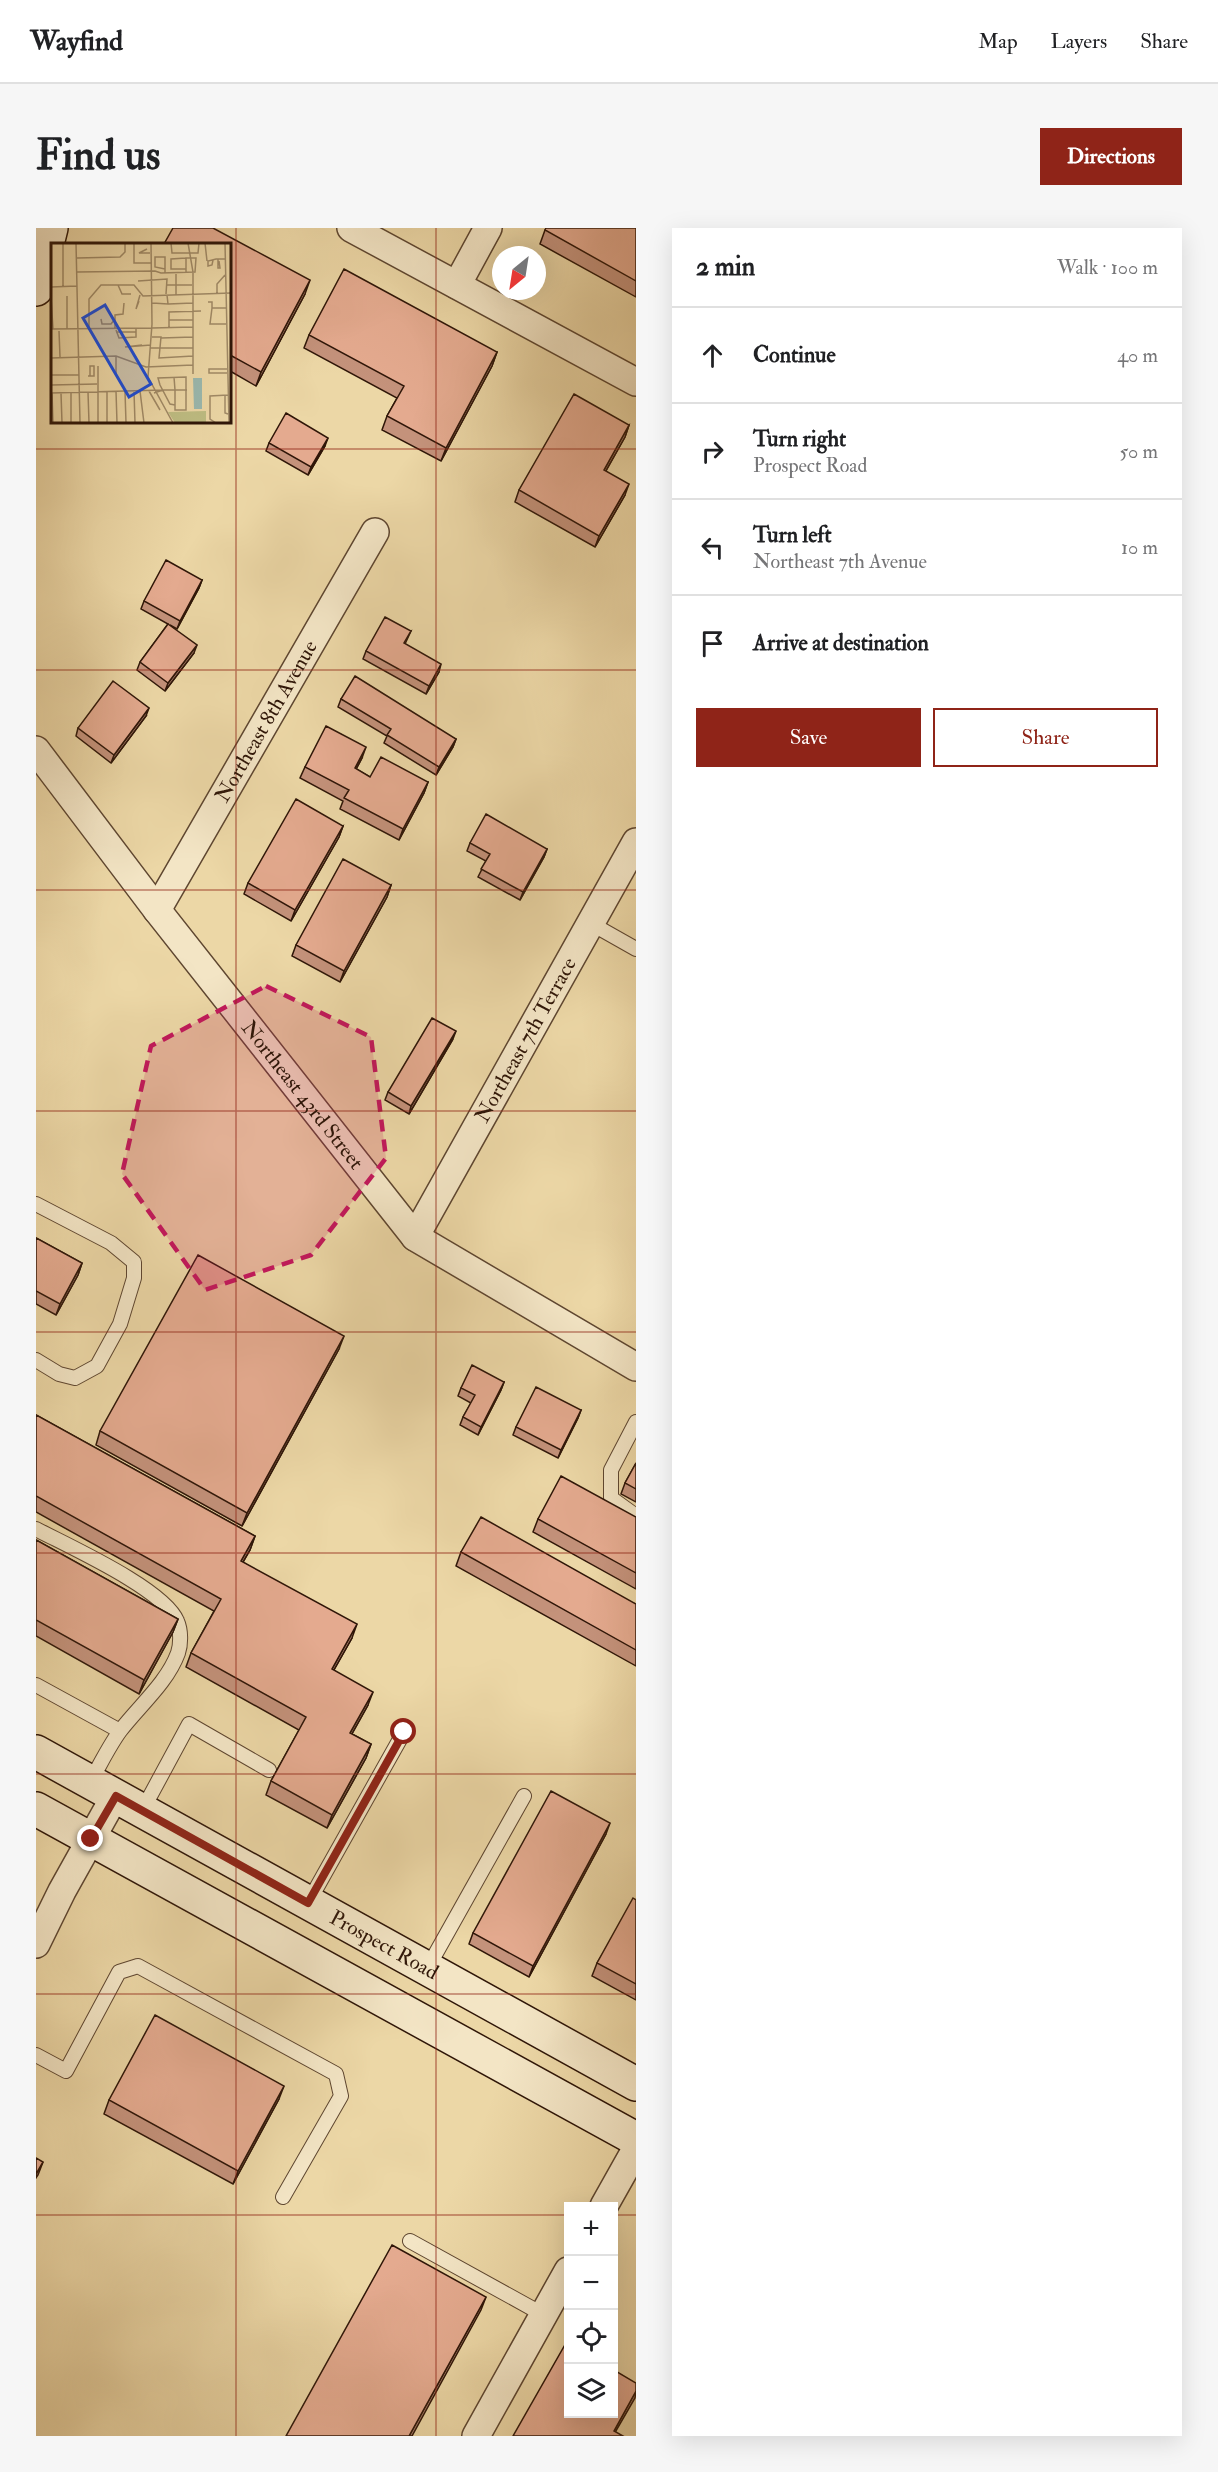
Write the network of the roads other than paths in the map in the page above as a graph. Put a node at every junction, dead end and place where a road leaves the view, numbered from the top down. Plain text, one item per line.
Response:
1 (51, 228) edge
2 (351, 228) edge
3 (488, 228) edge
4 (457, 285) junction
5 (36, 289) edge
6 (636, 382) edge
7 (375, 532) dead end
8 (36, 750) edge
9 (636, 842) edge
10 (157, 910) junction
11 (590, 922) junction
12 (636, 949) edge
13 (36, 1204) edge
14 (415, 1237) junction
15 (36, 1360) edge
16 (636, 1367) edge
17 (636, 1422) edge
18 (636, 1515) edge
19 (36, 1528) edge
20 (36, 1685) edge
21 (120, 1731) junction
22 (404, 1732) dead end
23 (36, 1752) edge
24 (269, 1770) dead end
25 (524, 1796) dead end
26 (116, 1797) junction
27 (36, 1809) edge
28 (91, 1839) junction
29 (308, 1903) junction
30 (36, 1944) edge
31 (427, 1969) junction
32 (36, 2055) edge
33 (636, 2084) edge
34 (636, 2139) edge
35 (636, 2149) edge
36 (284, 2197) dead end
37 (606, 2202) edge
38 (410, 2241) dead end
39 (564, 2278) edge
40 (544, 2316) junction
41 (476, 2436) edge

1 - 5 main road
2 - 4 street
3 - 4 street
4 - 6 street
7 - 10 street, Northeast 8th Avenue
8 - 10 street, Northeast 43rd Street
9 - 11 street, Northeast 7th Terrace
10 - 14 street, Northeast 43rd Street
11 - 12 lane
11 - 14 street, Northeast 7th Terrace
13 - 15 lane
14 - 16 street, Northeast 43rd Street
17 - 18 lane
19 - 21 lane
20 - 21 lane
21 - 26 lane
22 - 29 lane
23 - 26 main road, Prospect Road
24 - 26 lane
25 - 31 lane
26 - 28 street
26 - 29 main road, Prospect Road
27 - 28 main road
28 - 30 street
28 - 34 main road
29 - 31 main road, Prospect Road
31 - 33 main road, Prospect Road
32 - 36 lane
35 - 37 street
38 - 40 lane
39 - 40 street
40 - 41 street

